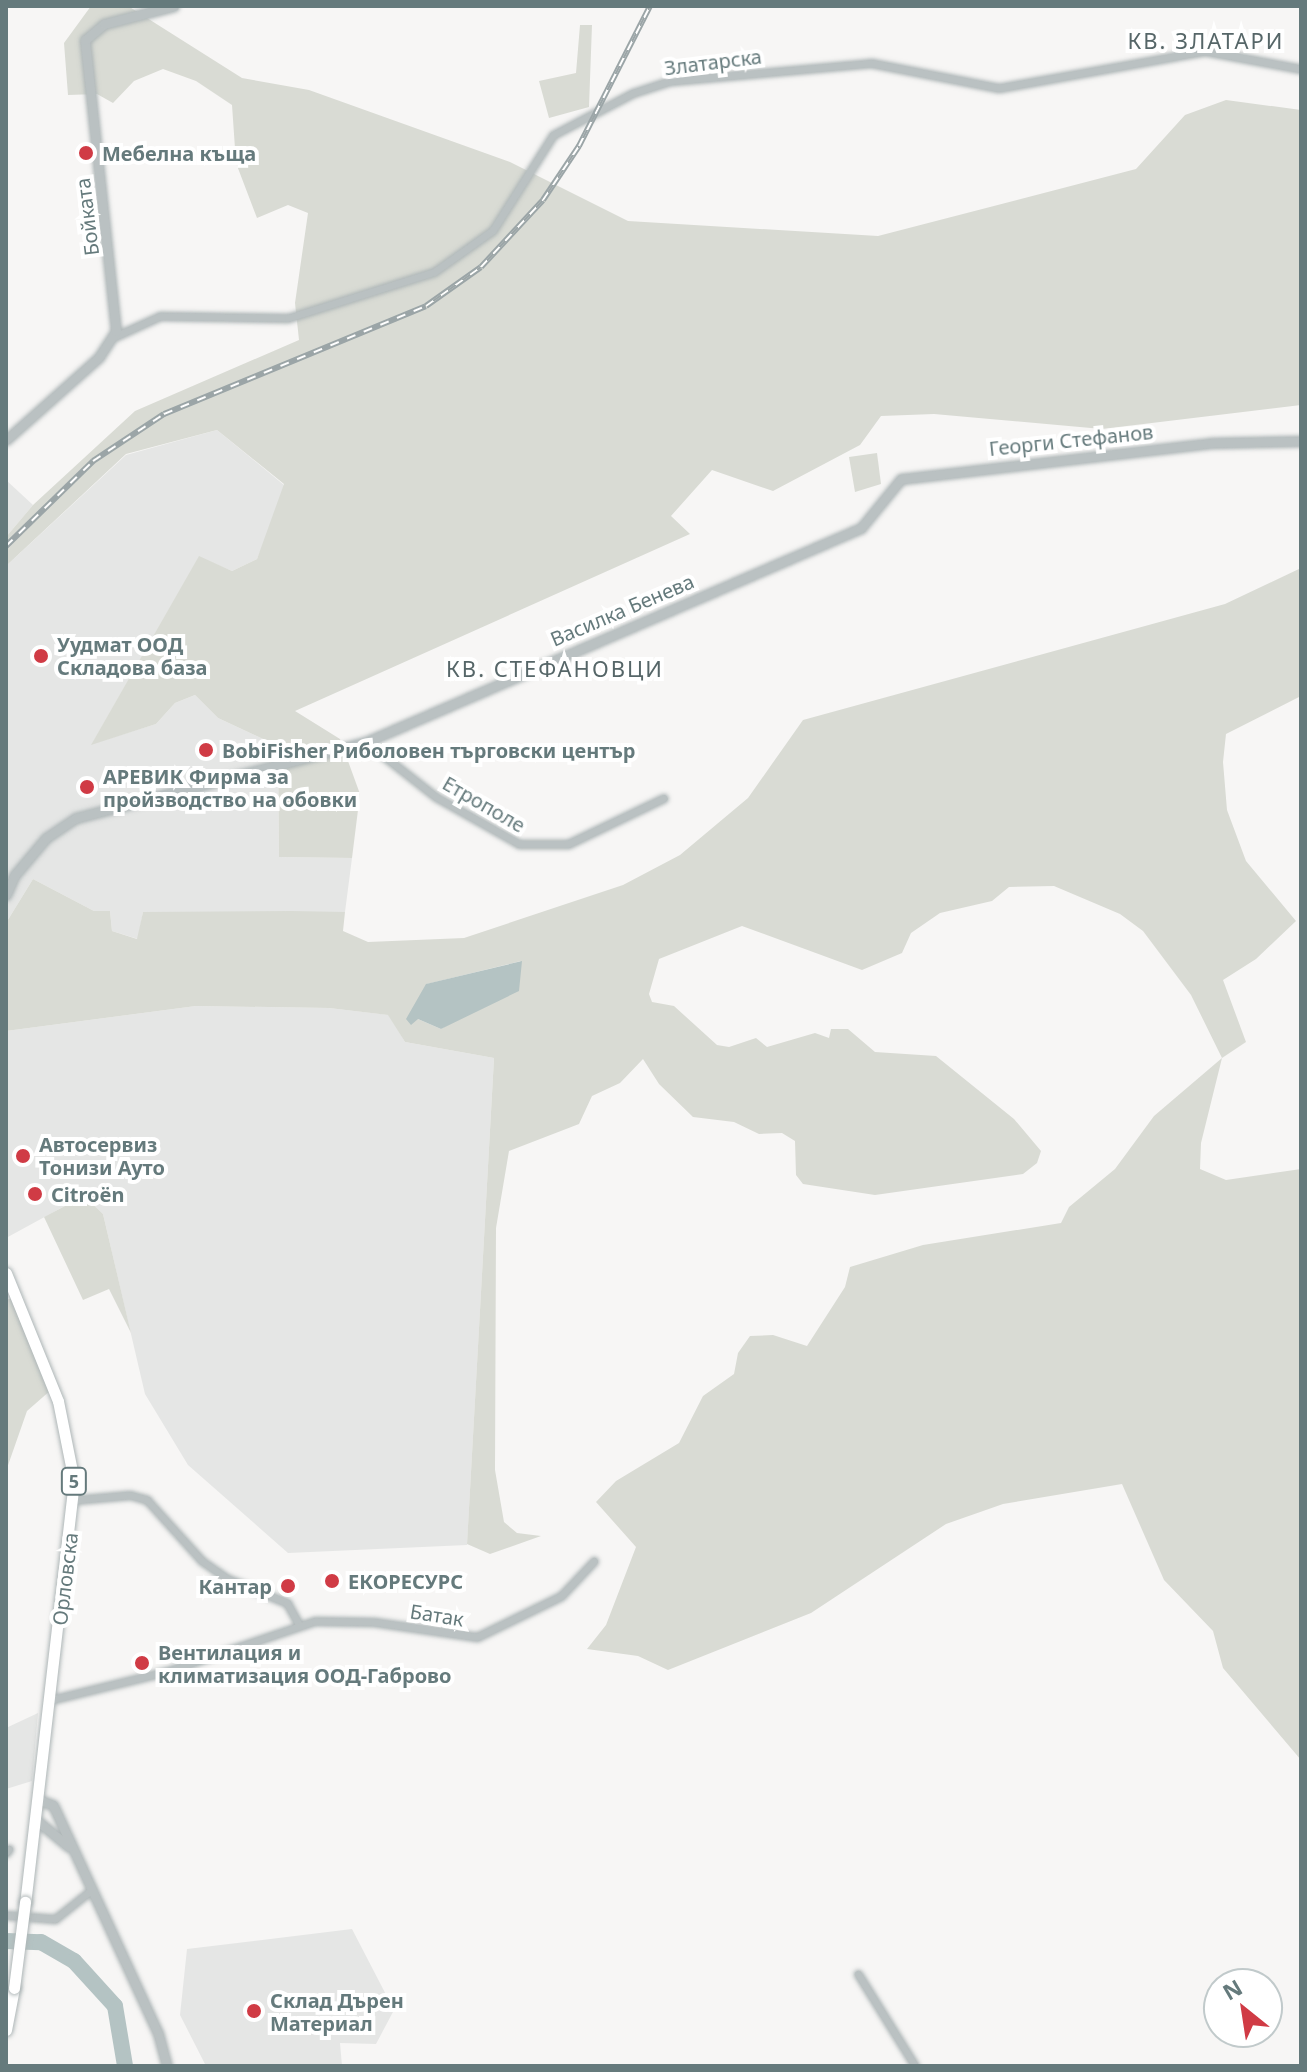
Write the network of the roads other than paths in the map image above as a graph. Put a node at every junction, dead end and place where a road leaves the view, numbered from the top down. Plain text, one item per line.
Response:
1 (174, 6) edge
2 (1301, 69) edge
3 (114, 337) junction
4 (6, 440) edge
5 (1301, 441) edge
6 (869, 523) joint
7 (366, 742) junction
8 (664, 798) dead end
9 (6, 895) edge
10 (6, 1273) edge
11 (74, 1500) junction
12 (594, 1561) dead end
13 (299, 1625) junction
14 (50, 1700) junction
15 (37, 1799) junction
16 (34, 1818) junction
17 (71, 1849) junction
18 (90, 1891) junction
19 (6, 1915) edge
20 (858, 1974) dead end
21 (6, 2030) edge
22 (167, 2066) edge
23 (915, 2066) edge

1 - 3 street, Бойката
2 - 3 street, Златарска
3 - 4 street
5 - 6 street, Георги Стефанов
6 - 7 street, Василка Бенева
7 - 8 street, Етрополе
7 - 9 street, Василка Бенева
10 - 11 main road, Орловска / 5
11 - 13 street
11 - 14 main road, Орловска / 5
12 - 13 street, Батак
13 - 14 street, Батак
14 - 15 main road, Орловска / 5
15 - 16 main road, Орловска / 5
15 - 17 street
16 - 17 street
16 - 21 main road, 5, bridge
17 - 18 street
18 - 19 street
18 - 22 street
20 - 23 street

